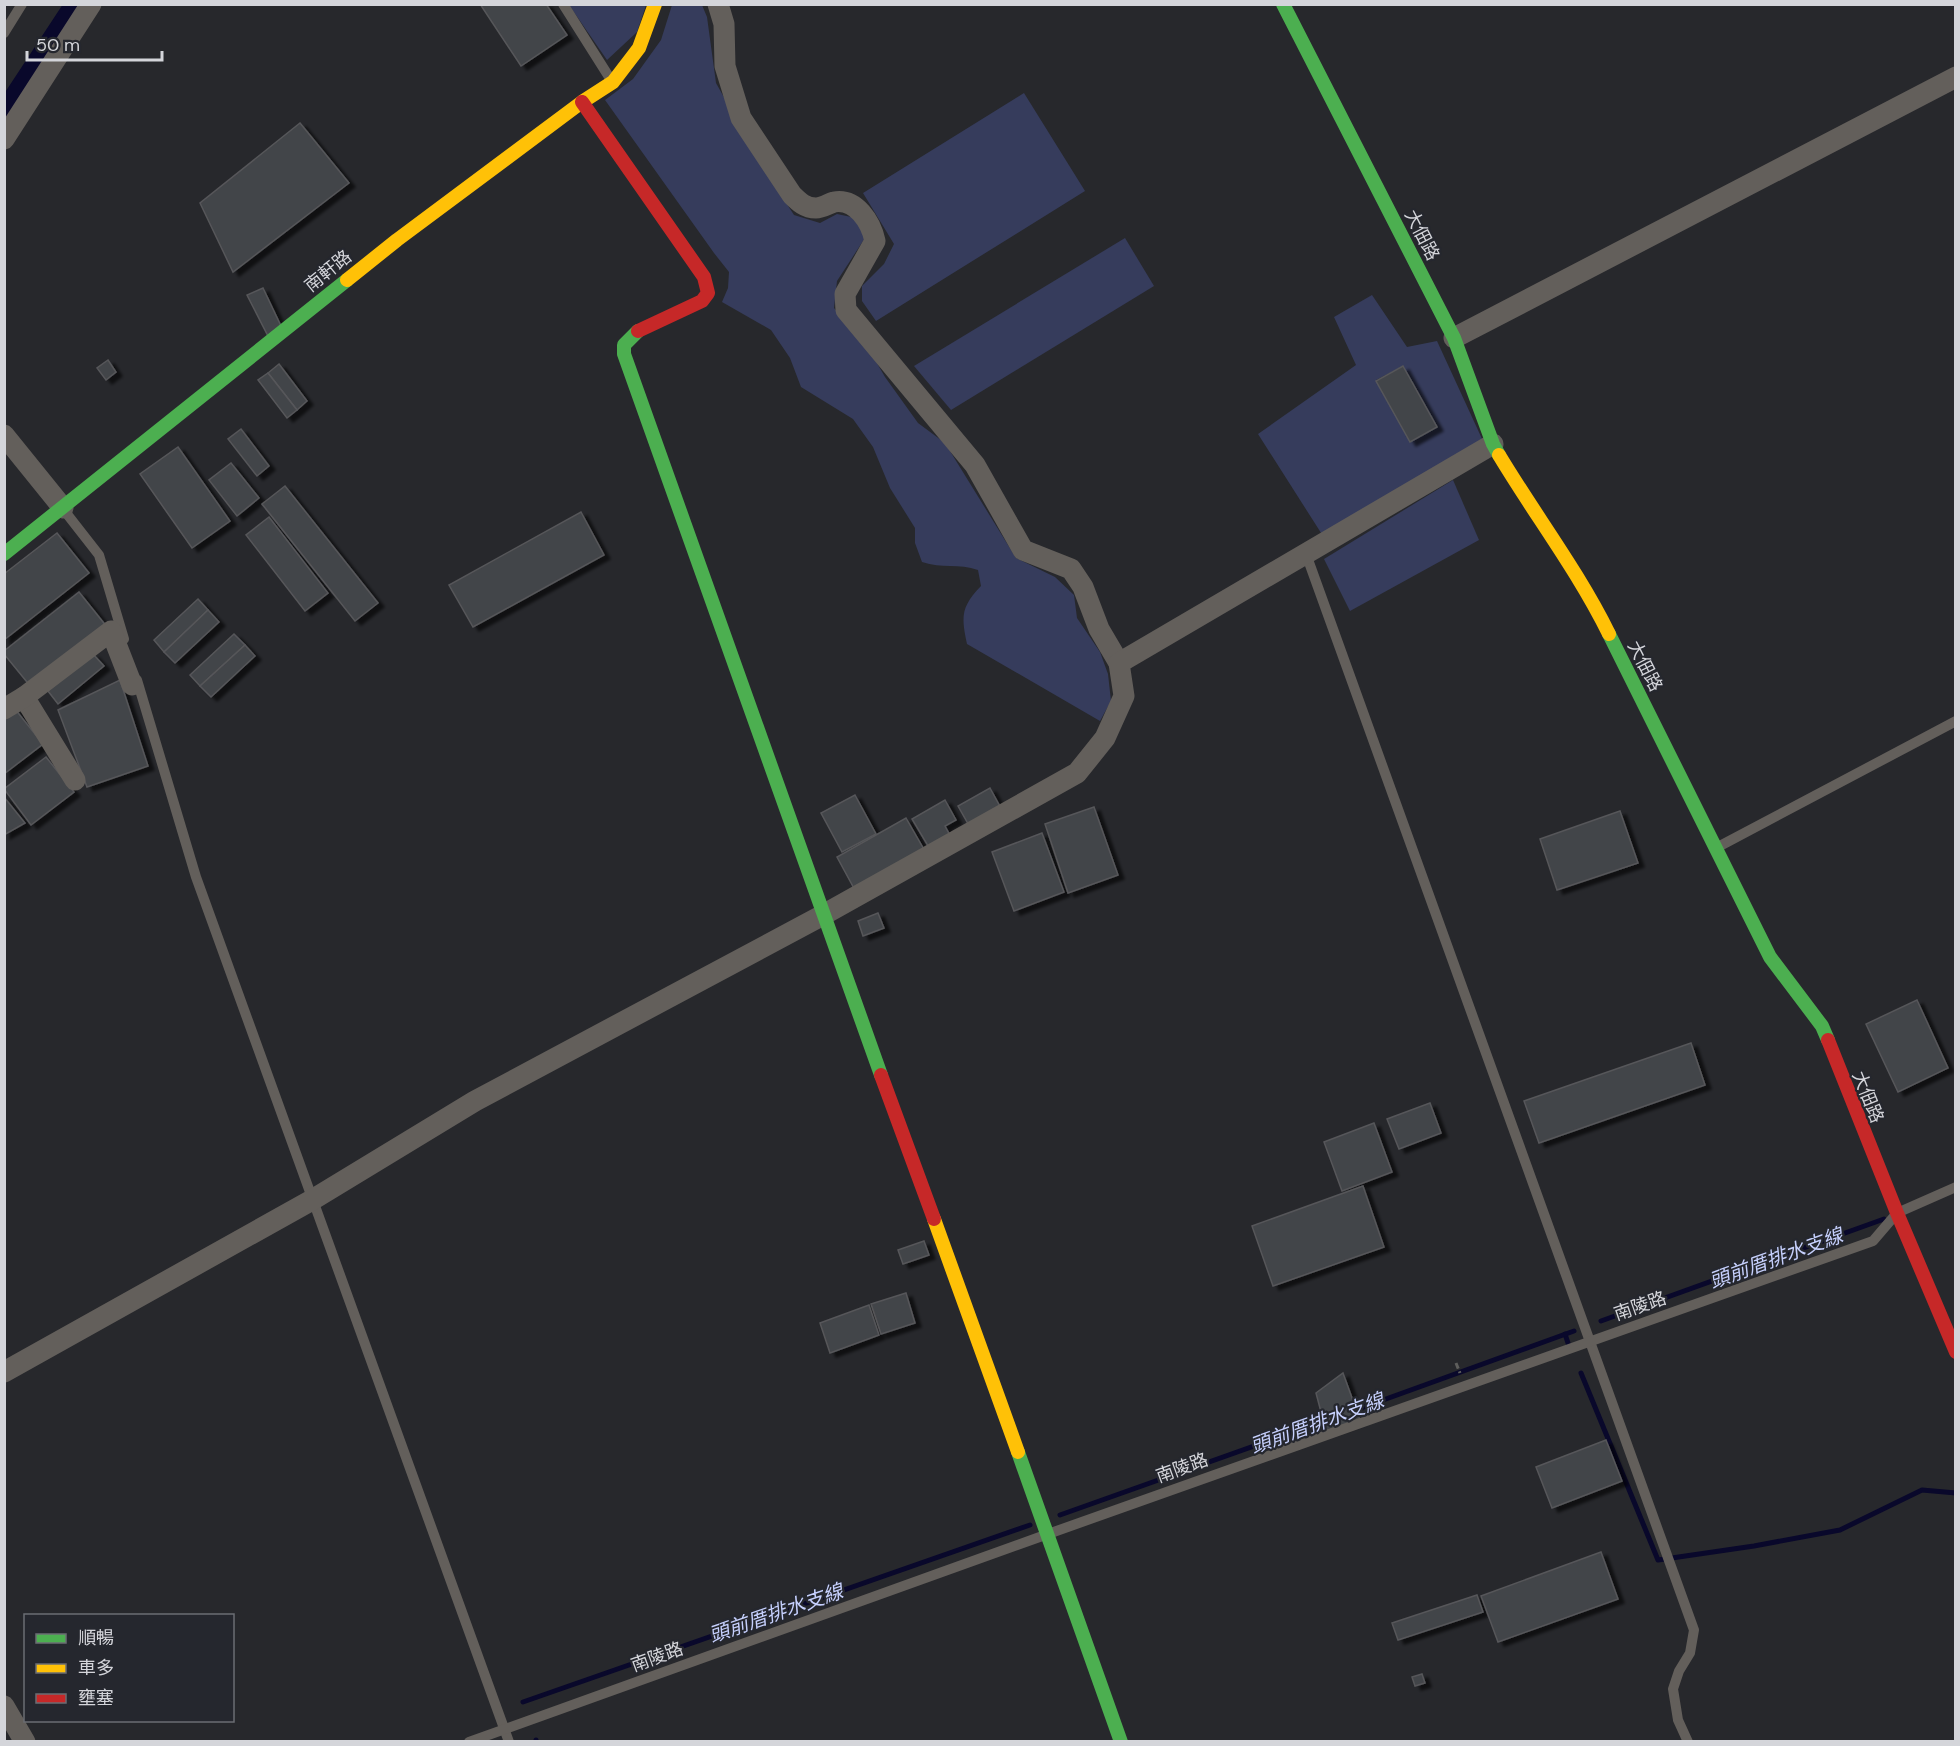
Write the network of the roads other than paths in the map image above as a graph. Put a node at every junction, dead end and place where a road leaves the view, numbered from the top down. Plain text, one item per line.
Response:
1 (22, 4) edge
2 (91, 4) edge
3 (563, 4) edge
4 (655, 4) edge
5 (718, 4) edge
6 (1283, 4) edge
7 (4, 33) edge
8 (1956, 77) edge
9 (613, 82) junction
10 (582, 102) junction
11 (4, 139) edge
12 (1454, 338) junction
13 (4, 435) edge
14 (1493, 444) junction
15 (63, 508) junction
16 (4, 554) edge
17 (1306, 554) junction
18 (1119, 663) junction
19 (132, 686) dead end
20 (11, 702) edge
21 (1956, 721) edge
22 (75, 780) dead end
23 (1716, 848) junction
24 (823, 915) junction
25 (1956, 1187) edge
26 (312, 1200) junction
27 (1897, 1214) junction
28 (1590, 1341) junction
29 (1956, 1352) edge
30 (4, 1372) edge
31 (1048, 1534) junction
32 (4, 1706) edge
33 (505, 1729) junction
34 (25, 1742) edge
35 (469, 1742) edge
36 (509, 1742) edge
37 (1121, 1742) edge
38 (1688, 1742) edge

1 - 7 lane
2 - 11 street
3 - 9 lane
4 - 9 street, 南軒路
5 - 18 street
6 - 12 street, 大佃路
8 - 12 street
9 - 10 street, 南軒路
10 - 15 street, 南軒路
10 - 24 street
12 - 14 street, 大佃路
13 - 15 street
14 - 17 street
14 - 23 street, 大佃路
15 - 16 street, 南軒路
15 - 26 lane
17 - 18 street
17 - 28 lane
18 - 24 street
19 - 20 street
20 - 22 street
21 - 23 lane
23 - 27 street, 大佃路
24 - 26 street
24 - 31 street
25 - 27 lane
26 - 30 street
26 - 33 lane
27 - 28 lane, 南陵路
27 - 29 street, 大佃路
28 - 31 lane, 南陵路
28 - 38 lane
31 - 33 lane, 南陵路
31 - 37 street
32 - 34 street
33 - 35 lane, 南陵路
33 - 36 lane

